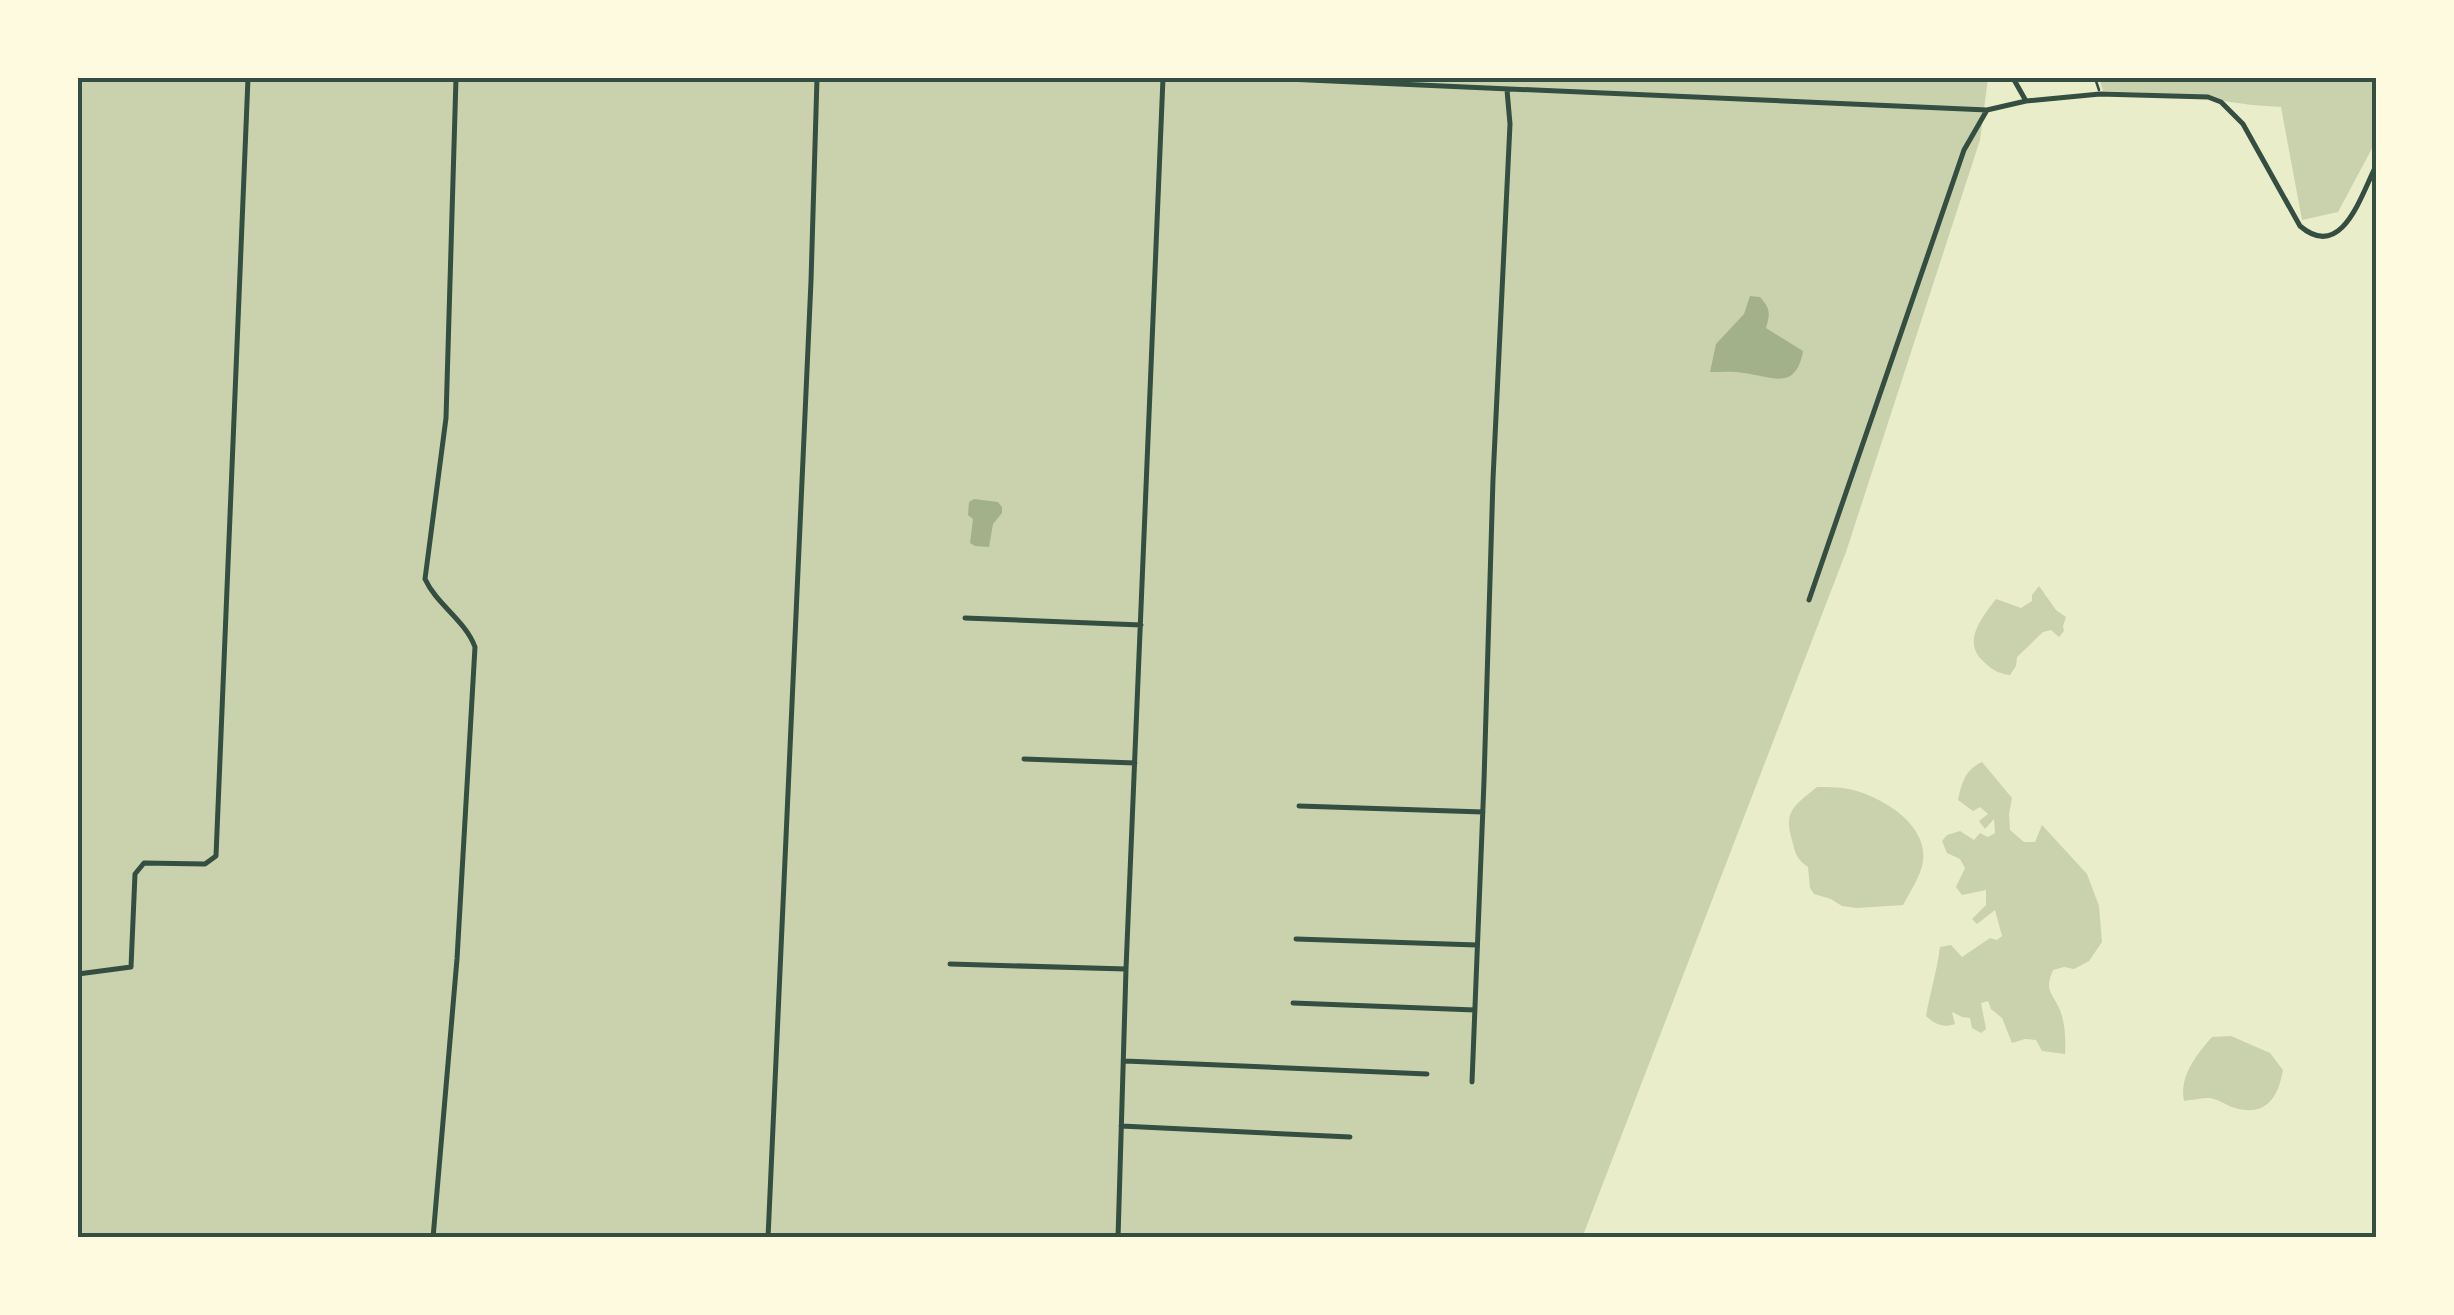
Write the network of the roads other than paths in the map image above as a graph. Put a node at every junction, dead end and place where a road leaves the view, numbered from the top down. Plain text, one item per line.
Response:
1 (248, 78) edge
2 (456, 78) edge
3 (817, 78) edge
4 (1163, 78) edge
5 (1262, 78) edge
6 (2013, 78) edge
7 (2095, 78) edge
8 (1506, 90) junction
9 (2100, 94) junction
10 (2026, 101) junction
11 (1987, 110) junction
12 (2376, 166) edge
13 (1809, 600) dead end
14 (965, 618) dead end
15 (1141, 625) junction
16 (1024, 759) dead end
17 (1135, 763) junction
18 (1300, 806) dead end
19 (1483, 812) junction
20 (1296, 939) dead end
21 (1477, 946) junction
22 (950, 964) dead end
23 (1126, 969) junction
24 (78, 974) edge
25 (1294, 1003) dead end
26 (1476, 1010) junction
27 (1124, 1061) junction
28 (1427, 1074) dead end
29 (1472, 1082) dead end
30 (1122, 1126) junction
31 (1350, 1137) dead end
32 (433, 1238) edge
33 (768, 1238) edge
34 (1118, 1238) edge

1 - 24 street
2 - 32 street
3 - 33 street
4 - 15 street
5 - 8 street
6 - 10 street
7 - 9 lane
8 - 11 street
8 - 19 street
9 - 10 street
9 - 12 street
10 - 11 street
11 - 13 street
14 - 15 street
15 - 17 street
16 - 17 street
17 - 23 street
18 - 19 street
19 - 21 street
20 - 21 street
21 - 26 street
22 - 23 street
23 - 27 street
25 - 26 street
26 - 29 street
27 - 28 street
27 - 30 street
30 - 31 street
30 - 34 street

